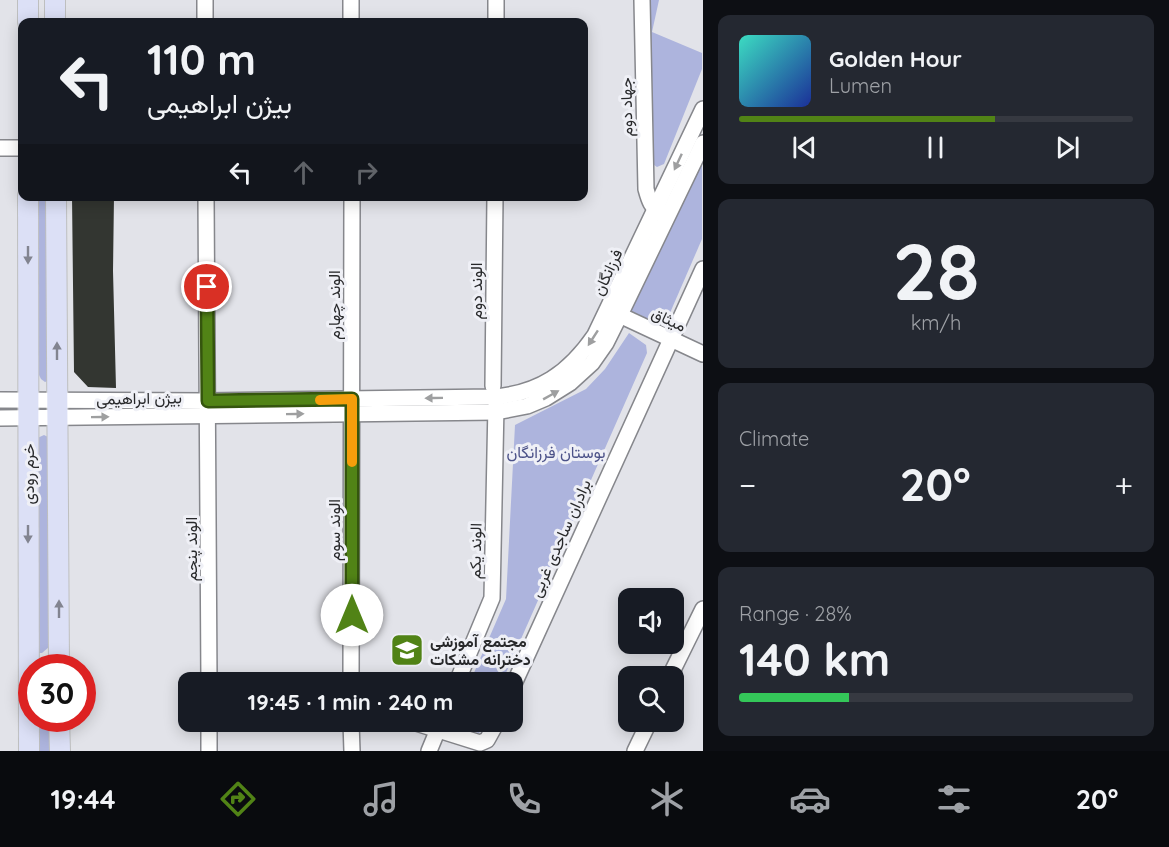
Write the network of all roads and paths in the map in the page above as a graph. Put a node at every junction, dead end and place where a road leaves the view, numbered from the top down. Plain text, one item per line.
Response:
1 (28, 0) edge
2 (55, 0) edge
3 (205, 0) edge
4 (351, 0) edge
5 (496, 0) edge
6 (642, 0) edge
7 (28, 18) edge
8 (55, 18) edge
9 (205, 18) edge
10 (351, 18) edge
11 (496, 18) edge
12 (702, 109) edge
13 (702, 143) edge
14 (0, 148) edge
15 (18, 148) edge
16 (28, 201) edge
17 (56, 201) edge
18 (206, 201) edge
19 (352, 201) edge
20 (495, 201) edge
21 (662, 213) junction
22 (702, 269) edge
23 (615, 312) junction
24 (670, 340) junction
25 (702, 354) edge
26 (494, 398) junction
27 (0, 400) edge
28 (352, 406) junction
29 (208, 408) junction
30 (28, 409) junction
31 (58, 409) junction
32 (0, 418) edge
33 (702, 609) edge
34 (29, 654) edge
35 (59, 654) edge
36 (675, 666) edge
37 (209, 672) edge
38 (351, 672) edge
39 (461, 672) edge
40 (519, 672) edge
41 (29, 732) edge
42 (59, 732) edge
43 (209, 732) edge
44 (351, 732) edge
45 (437, 732) edge
46 (456, 732) edge
47 (492, 732) edge
48 (644, 732) edge
49 (29, 751) edge
50 (60, 751) edge
51 (209, 751) edge
52 (351, 751) edge
53 (429, 751) edge
54 (634, 751) edge

1 - 7 main road
2 - 8 main road
3 - 9 street
4 - 10 street
5 - 11 street
6 - 21 street, جهاد دوم
12 -> 21 street, فرزانگان
13 - 21 street, فرزانگان
14 - 15 street
16 -> 30 main road, خرم رودی
31 -> 17 main road, خرم رودی
18 - 29 street, الوند پنجم
19 - 28 street, الوند چهارم
20 - 26 street, الوند دوم
21 - 23 street, فرزانگان
22 - 24 street, برادران ساجدی غربی
23 - 24 street, میثاق
23 - 26 street, فرزانگان
24 - 25 street, میثاق
24 - 40 street, برادران ساجدی غربی
26 - 28 street, بیژن ابراهیمی
26 - 39 street, الوند یکم
27 - 30 street, بیژن ابراهیمی
28 - 29 street, بیژن ابراهیمی
28 - 38 street, الوند سوم
29 - 31 street, بیژن ابراهیمی
29 - 37 street, الوند پنجم
30 - 31 street, بیژن ابراهیمی
30 - 32 street, بیژن ابراهیمی
30 -> 34 main road, خرم رودی
35 -> 31 main road, خرم رودی
33 - 36 street
41 - 49 main road, خرم رودی
42 - 50 main road
43 - 51 street
44 - 52 street
45 - 53 street
46 - 47 street
48 - 54 street

